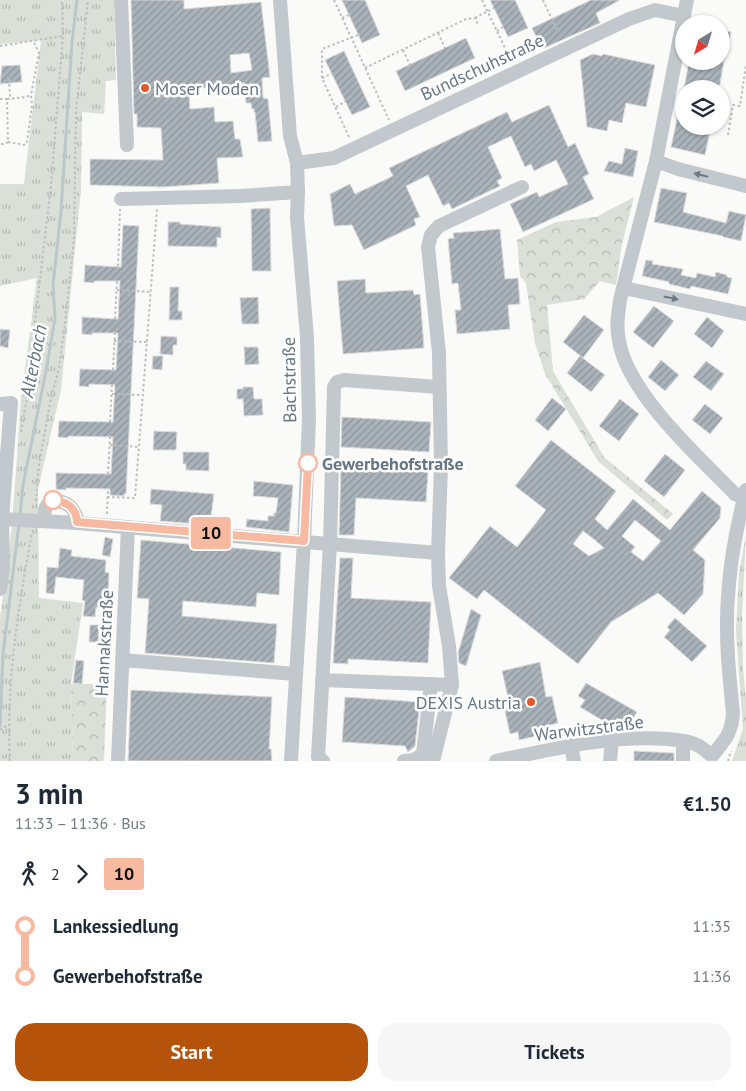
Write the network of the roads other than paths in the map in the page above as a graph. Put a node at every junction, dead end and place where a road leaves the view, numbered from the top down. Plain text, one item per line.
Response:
1 (121, 0) edge
2 (280, 0) edge
3 (687, 0) edge
4 (679, 15) edge
5 (684, 15) edge
6 (675, 63) edge
7 (127, 146) dead end
8 (656, 161) junction
9 (296, 163) junction
10 (746, 186) edge
11 (522, 187) dead end
12 (298, 192) junction
13 (120, 199) road end
14 (624, 288) junction
15 (746, 314) edge
16 (439, 387) junction
17 (0, 404) edge
18 (745, 493) edge
19 (7, 520) junction
20 (36, 522) junction
21 (77, 522) junction
22 (128, 527) junction
23 (304, 541) junction
24 (330, 544) junction
25 (438, 553) junction
26 (0, 589) edge
27 (122, 660) junction
28 (296, 674) junction
29 (322, 680) junction
30 (432, 684) junction
31 (452, 685) junction
32 (612, 740) junction
33 (685, 741) junction
34 (571, 745) junction
35 (713, 758) edge
36 (118, 761) edge
37 (291, 761) edge
38 (323, 761) edge
39 (404, 761) edge
40 (433, 761) edge
41 (496, 761) edge
42 (574, 761) edge
43 (610, 761) edge
44 (683, 761) edge

1 - 7 street
2 - 9 street, Bachstraße
3 - 5 street
4 - 9 street, Bundschuhstraße
6 - 8 street
10 -> 8 street
8 - 14 street
9 - 12 street, Bachstraße
11 - 16 street
12 - 13 street
12 - 23 street, Bachstraße
14 -> 15 street
14 - 18 street
16 - 24 street
16 - 25 street
17 - 19 street
18 - 35 street
19 - 20 street
19 - 26 street
20 - 21 street
20 - 21 street
21 - 22 street
22 - 23 street
22 - 27 street, Hannakstraße
23 - 24 street
23 - 28 street, Bachstraße
24 - 25 street
24 - 29 street
25 - 31 street
27 - 28 street
27 - 36 street, Hannakstraße
28 - 37 street, Bachstraße
29 - 30 street
29 - 38 street
30 - 31 street
30 - 39 street
31 - 40 street
32 - 33 street, Warwitzstraße
32 - 34 street, Warwitzstraße
32 - 43 street
33 - 35 street, Warwitzstraße
33 - 44 street
34 - 41 street, Warwitzstraße
34 - 42 street

